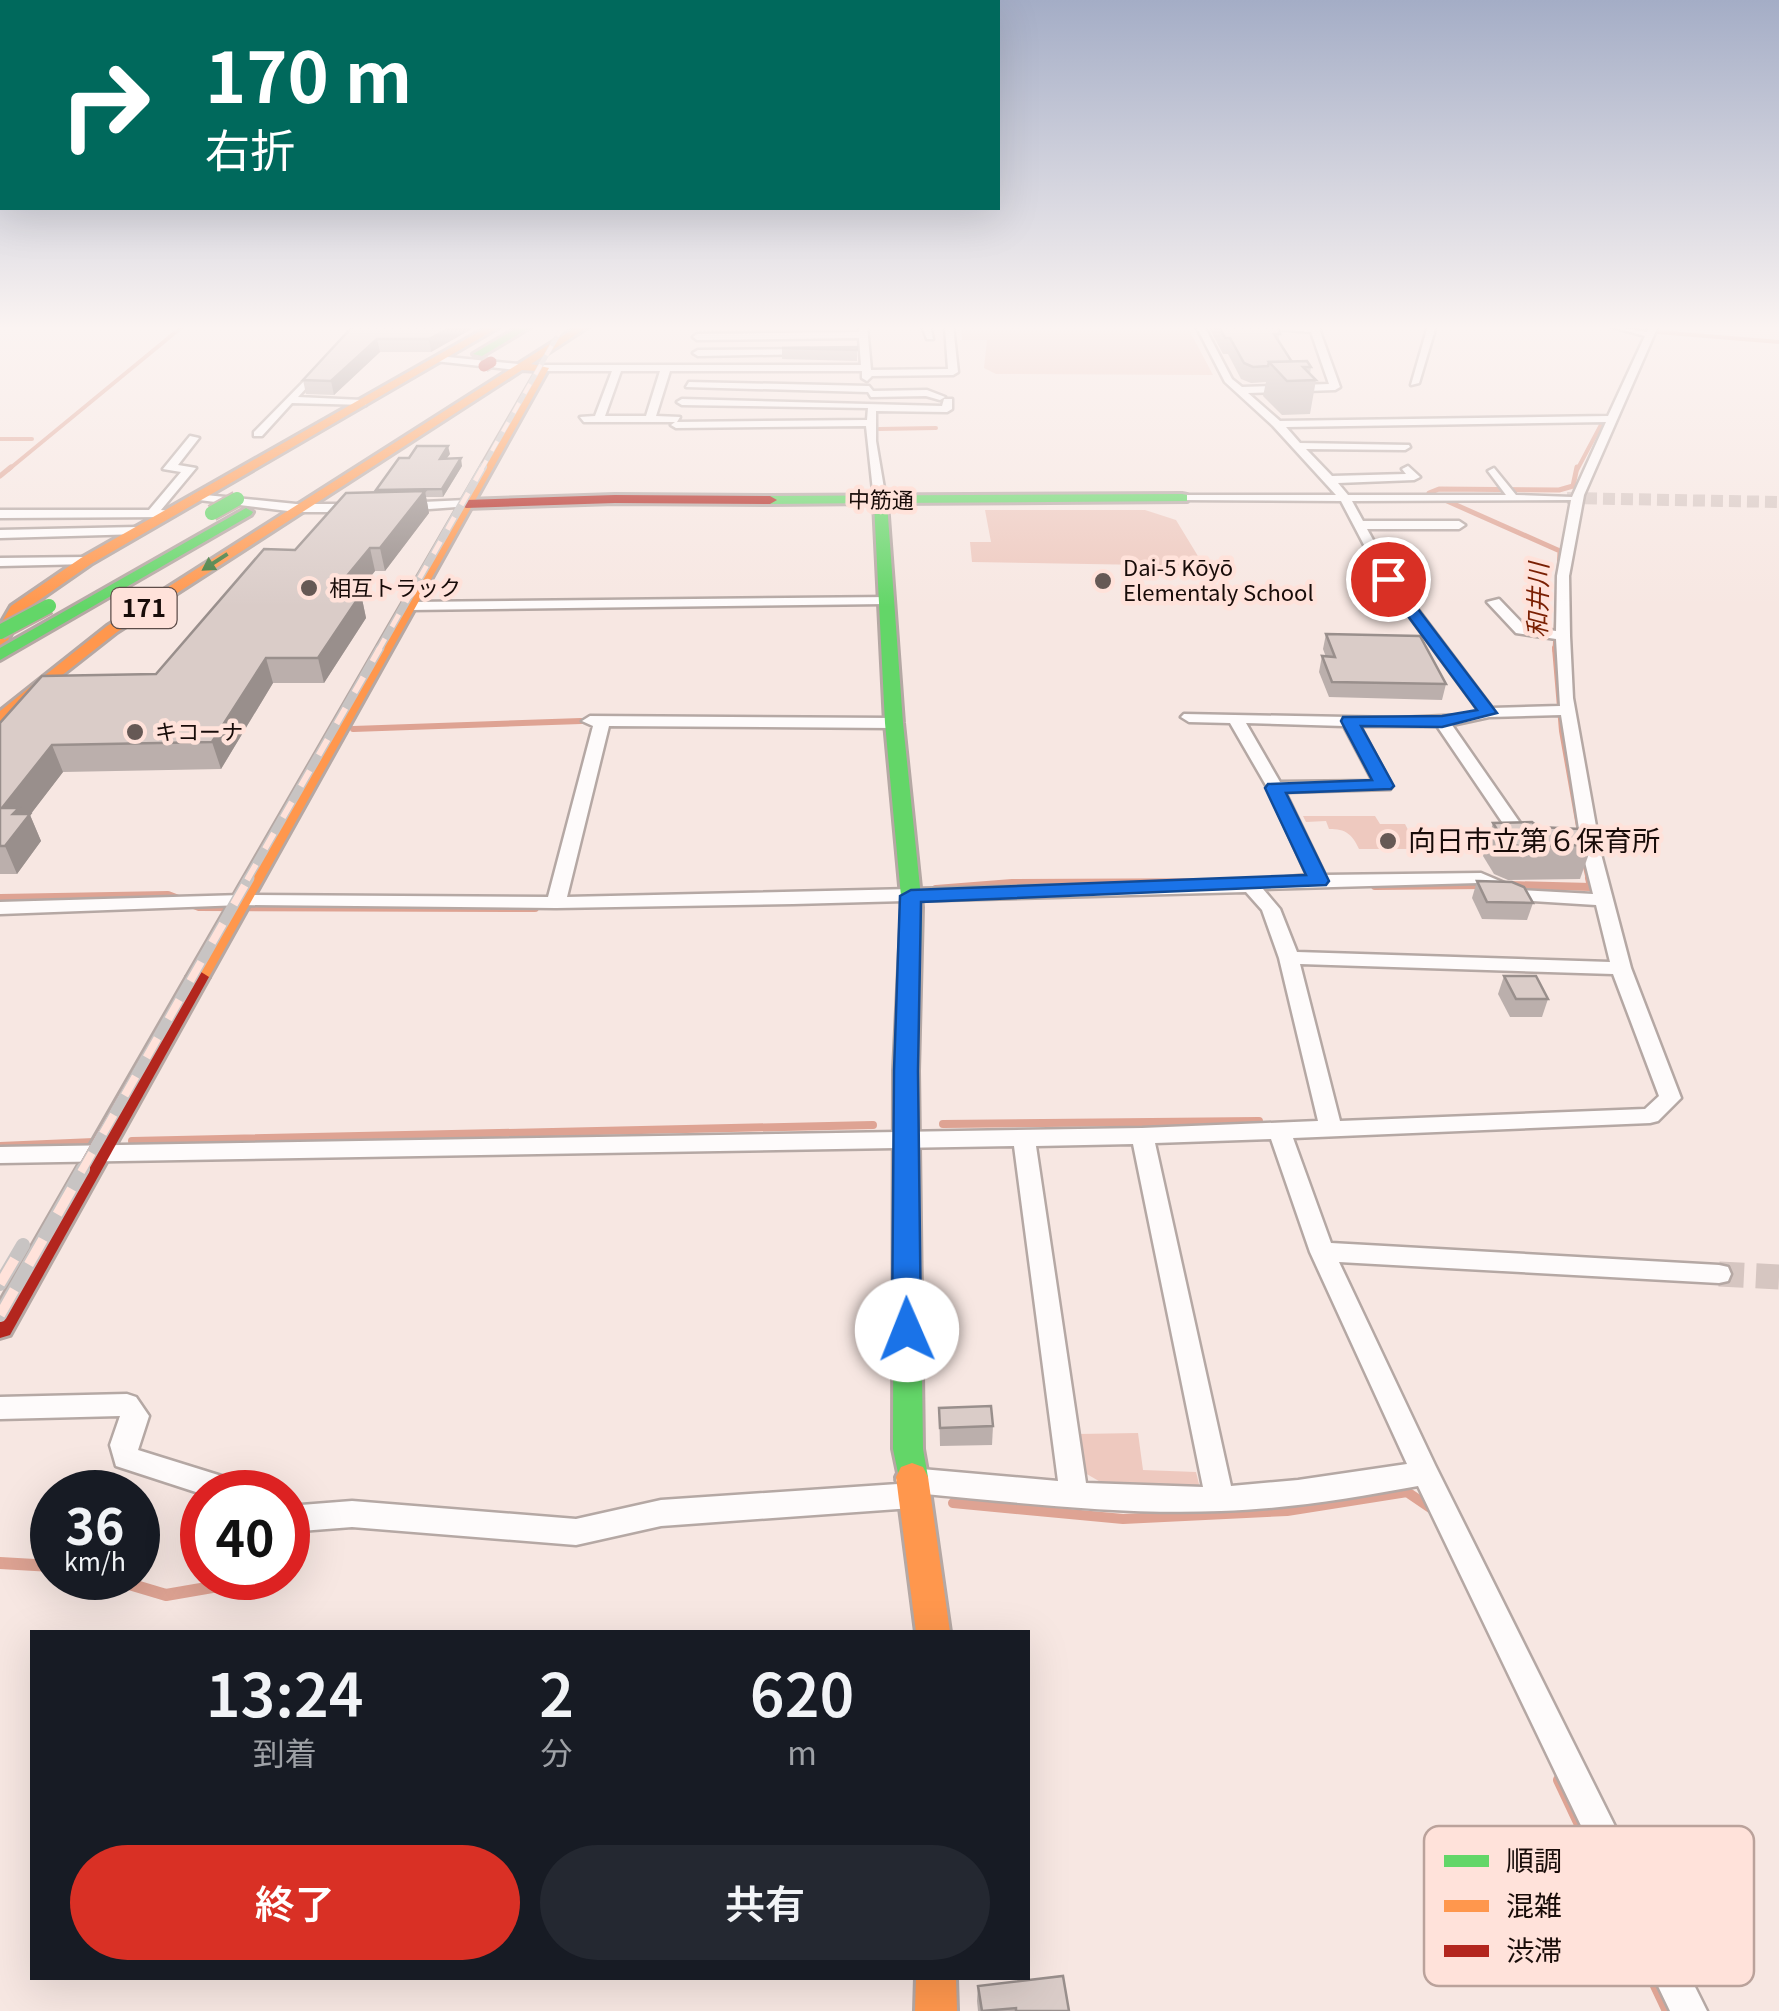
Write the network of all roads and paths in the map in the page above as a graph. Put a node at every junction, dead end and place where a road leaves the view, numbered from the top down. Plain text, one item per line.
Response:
1 (270, 420) edge
2 (335, 420) edge
3 (385, 420) edge
4 (392, 420) edge
5 (427, 420) edge
6 (514, 420) edge
7 (653, 420) edge
8 (677, 420) edge
9 (870, 420) edge
10 (1272, 420) edge
11 (1478, 420) junction
12 (1488, 420) edge
13 (1611, 420) edge
14 (1426, 421) junction
15 (870, 423) junction
16 (1277, 424) junction
17 (675, 427) junction
18 (1492, 432) dead end
19 (1437, 433) dead end
20 (258, 434) dead end
21 (178, 438) dead end
22 (194, 438) junction
23 (212, 438) dead end
24 (1298, 446) junction
25 (1405, 447) dead end
26 (337, 457) dead end
27 (1408, 469) dead end
28 (1494, 472) dead end
29 (1328, 480) junction
30 (1511, 493) junction
31 (1431, 495) junction
32 (1573, 496) junction
33 (292, 498) junction
34 (1182, 498) joint
35 (1342, 499) junction
36 (880, 500) junction
37 (249, 504) junction
38 (466, 504) junction
39 (204, 505) junction
40 (374, 508) edge
41 (393, 508) edge
42 (161, 513) junction
43 (0, 514) edge
44 (1360, 525) junction
45 (1459, 525) dead end
46 (137, 531) junction
47 (0, 534) edge
48 (86, 560) junction
49 (0, 562) edge
50 (16, 562) junction
51 (0, 575) edge
52 (885, 600) junction
53 (1494, 602) dead end
54 (410, 606) junction
55 (8, 611) edge
56 (53, 615) junction
57 (0, 632) edge
58 (1563, 636) junction
59 (0, 640) edge
60 (97, 640) junction
61 (0, 655) edge
62 (0, 666) edge
63 (1568, 710) junction
64 (1488, 713) junction
65 (1189, 717) dead end
66 (1235, 718) junction
67 (0, 719) edge
68 (1349, 721) junction
69 (1442, 722) junction
70 (894, 723) junction
71 (1274, 788) junction
72 (1532, 853) edge
73 (1318, 881) junction
74 (1260, 884) junction
75 (911, 896) junction
76 (1604, 900) junction
77 (556, 903) junction
78 (239, 906) junction
79 (0, 908) edge
80 (1289, 958) junction
81 (1622, 968) junction
82 (1331, 1130) junction
83 (1280, 1133) junction
84 (1024, 1136) junction
85 (1142, 1136) junction
86 (906, 1138) junction
87 (98, 1154) junction
88 (0, 1155) edge
89 (1322, 1252) junction
90 (1720, 1274) tunnel mouth
91 (0, 1328) edge
92 (0, 1408) edge
93 (180, 1473) edge
94 (1425, 1473) junction
95 (911, 1488) junction
96 (1074, 1495) junction
97 (1220, 1498) junction
98 (310, 1517) edge
99 (933, 1630) edge
100 (1598, 1826) edge
101 (936, 1980) edge
102 (1677, 1986) edge
103 (936, 2011) edge
104 (1689, 2011) edge

1 - 20 street
2 - 39 main road, 171
3 - 37 main road
4 - 26 main road
5 - 33 main road, 171
6 - 38 main road
7 - 17 street
8 - 17 street
9 - 15 street
10 - 16 street
11 - 12 street
11 - 14 street
11 - 18 street
13 - 32 street
14 - 16 street
14 - 19 street
15 - 17 street
15 - 36 street
16 - 24 street
21 - 22 street
22 - 23 street
22 - 42 street
24 - 25 street
24 - 29 street
27 - 29 street
28 - 30 street
29 - 35 street
30 - 31 street
30 - 32 street
31 - 32 street, 中筋通
31 - 35 street, 中筋通
32 - 58 street
33 - 37 main road
33 - 39 street
33 - 40 street
33 -> 60 main road, 171
34 - 35 street, 中筋通
34 - 36 main road, 中筋通
35 - 44 street
36 - 38 main road, 中筋通
36 - 52 main road
37 - 39 main road, bridge
37 - 56 main road
38 - 41 street, 中筋通
38 - 54 main road
39 - 42 main road, 171
39 - 56 main road
42 - 43 street
42 - 46 main road, 171
44 - 45 street
44 - 64 street
46 - 47 street
46 - 48 main road, 171
48 - 50 street
48 - 55 main road, 171
49 - 50 street
50 - 51 street
52 - 54 street
52 - 70 main road
53 - 58 street
54 - 78 main road
55 - 59 main road, 171
56 - 57 main road, bridge
56 - 61 main road
58 - 63 street
60 - 62 main road
60 - 67 main road, 171
63 - 64 street
63 - 76 street
64 - 69 street
65 - 66 street
66 - 68 street
66 - 71 street
68 - 69 street
68 - 71 street
69 - 72 street
70 - 75 main road
70 - 77 street
71 - 73 street
73 - 74 street
73 - 76 street
74 - 75 street
74 - 80 street
75 - 77 street
75 - 86 main road
76 - 81 street
77 - 78 street
78 - 79 street
78 - 87 main road
80 - 81 street
80 - 82 street
81 - 82 street
82 - 83 street
83 - 85 street
83 - 89 street
84 - 85 street
84 - 86 street
84 - 96 street
85 - 97 street
86 - 87 street
86 - 95 main road
87 - 88 street
87 - 91 main road
89 - 90 street
89 - 94 street
92 - 93 street
94 - 97 street
94 - 100 street
95 - 96 street
95 - 98 street
95 - 99 main road
96 - 97 street
101 - 103 main road
102 - 104 street

